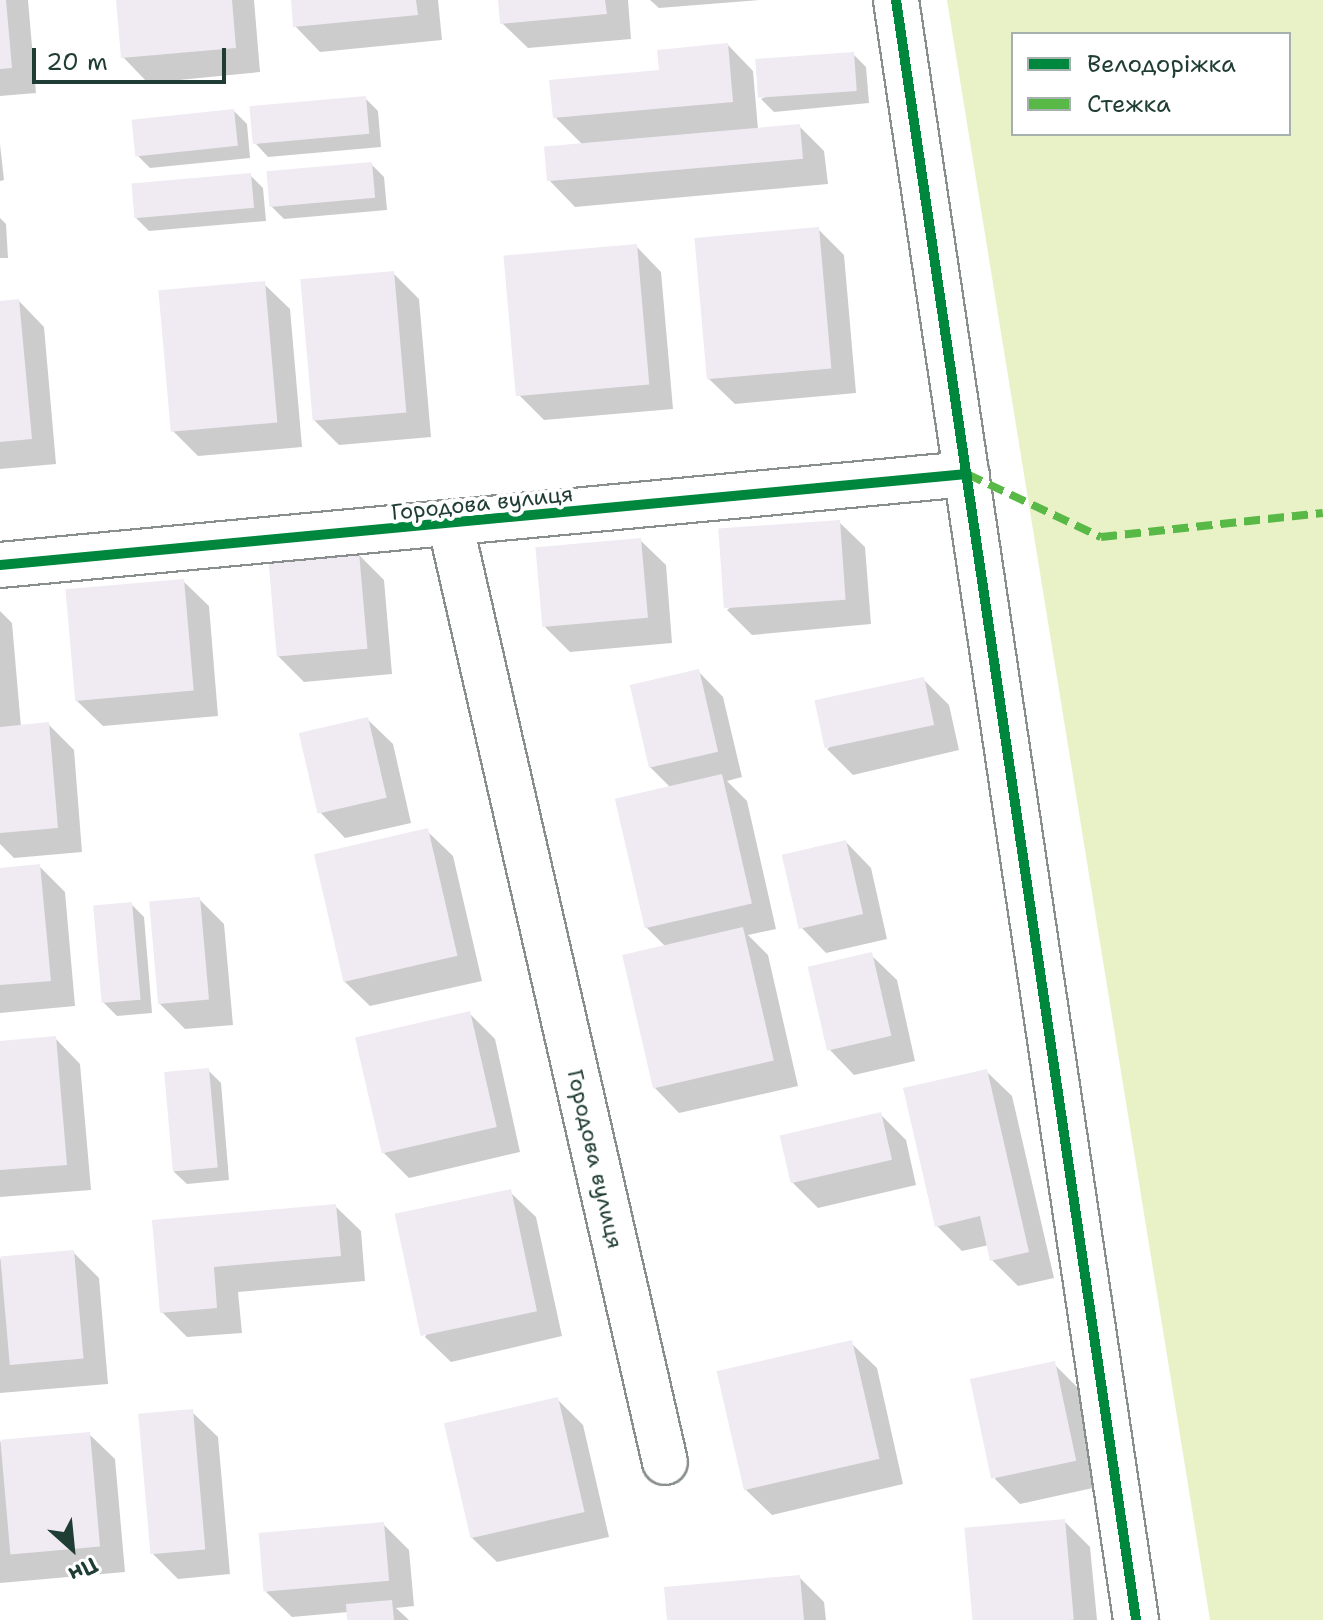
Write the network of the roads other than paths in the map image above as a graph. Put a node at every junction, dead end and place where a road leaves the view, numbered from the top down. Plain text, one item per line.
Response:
1 (896, 0) edge
2 (967, 474) junction
3 (451, 527) junction
4 (0, 565) edge
5 (665, 1462) dead end
6 (1136, 1620) edge

1 - 2 street
2 - 3 street, Городова вулиця
2 - 6 street
3 - 4 street, Городова вулиця
3 - 5 street, Городова вулиця

